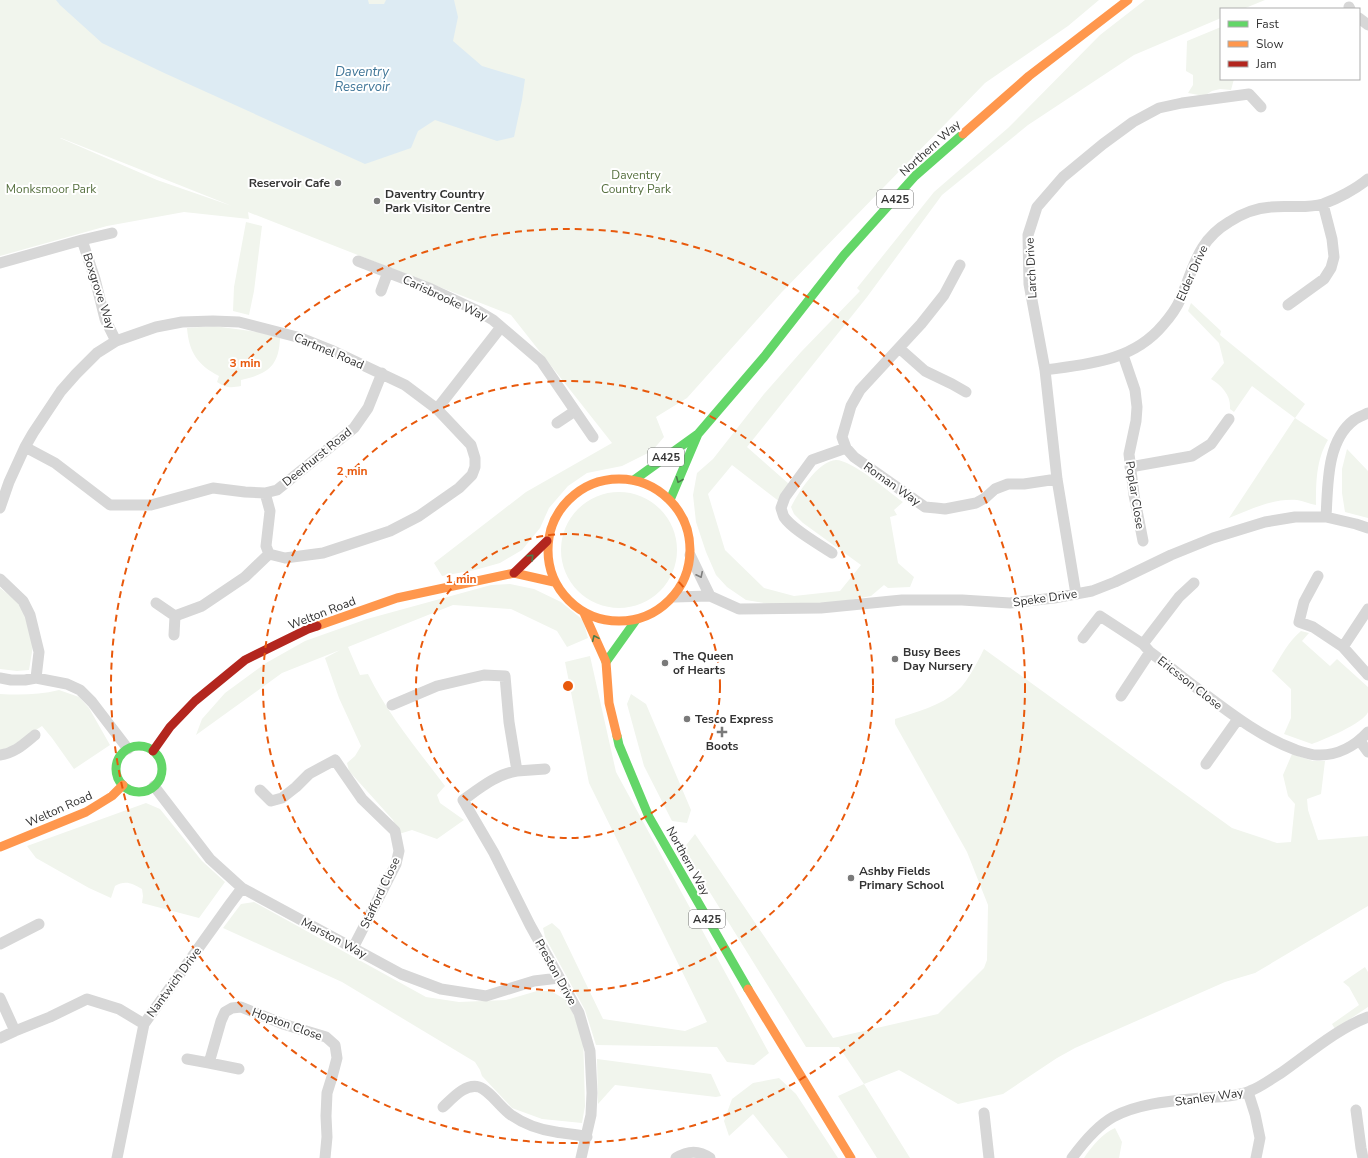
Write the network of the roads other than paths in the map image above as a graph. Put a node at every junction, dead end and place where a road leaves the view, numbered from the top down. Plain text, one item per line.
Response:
1 (1128, 0) edge
2 (1360, 19) edge
3 (1368, 25) edge
4 (1261, 107) dead end
5 (1368, 179) edge
6 (1323, 204) junction
7 (112, 233) dead end
8 (82, 240) junction
9 (358, 261) dead end
10 (0, 264) edge
11 (960, 265) dead end
12 (388, 272) junction
13 (381, 291) dead end
14 (1288, 305) dead end
15 (501, 328) junction
16 (116, 341) junction
17 (900, 348) junction
18 (1123, 355) junction
19 (1045, 370) junction
20 (382, 373) junction
21 (966, 392) dead end
22 (437, 409) junction
23 (575, 411) junction
24 (1368, 413) edge
25 (1229, 419) dead end
26 (557, 423) dead end
27 (698, 434) junction
28 (593, 438) dead end
29 (25, 447) junction
30 (846, 448) junction
31 (1130, 467) junction
32 (1057, 479) junction
33 (634, 480) junction
34 (265, 493) junction
35 (670, 500) junction
36 (0, 508) edge
37 (1326, 517) junction
38 (1368, 528) edge
39 (547, 541) junction
40 (1143, 541) dead end
41 (832, 553) dead end
42 (269, 554) junction
43 (690, 555) junction
44 (514, 573) junction
45 (1318, 576) dead end
46 (0, 580) edge
47 (554, 582) junction
48 (1194, 583) dead end
49 (1076, 594) junction
50 (710, 596) junction
51 (674, 597) junction
52 (156, 603) dead end
53 (1368, 609) edge
54 (584, 613) junction
55 (175, 616) junction
56 (636, 620) junction
57 (174, 635) dead end
58 (1083, 638) dead end
59 (1343, 647) junction
60 (1147, 648) junction
61 (606, 662) junction
62 (1368, 675) edge
63 (0, 678) edge
64 (36, 678) junction
65 (1121, 696) dead end
66 (392, 705) dead end
67 (1238, 720) junction
68 (1368, 732) edge
69 (35, 735) dead end
70 (1360, 741) junction
71 (128, 750) junction
72 (153, 751) junction
73 (1368, 752) edge
74 (0, 755) edge
75 (1206, 764) dead end
76 (545, 769) dead end
77 (517, 770) junction
78 (123, 785) junction
79 (154, 786) junction
80 (260, 790) dead end
81 (0, 847) edge
82 (242, 888) junction
83 (39, 924) dead end
84 (0, 944) edge
85 (353, 948) junction
86 (559, 978) junction
87 (0, 998) edge
88 (1368, 1017) edge
89 (144, 1024) junction
90 (15, 1031) junction
91 (0, 1038) edge
92 (187, 1059) dead end
93 (209, 1063) junction
94 (239, 1069) dead end
95 (1248, 1092) junction
96 (444, 1107) dead end
97 (1356, 1110) dead end
98 (984, 1113) dead end
99 (587, 1137) junction
100 (117, 1158) edge
101 (325, 1158) edge
102 (581, 1158) edge
103 (676, 1158) edge
104 (710, 1158) edge
105 (851, 1158) edge
106 (989, 1158) edge
107 (1072, 1158) edge
108 (1256, 1158) edge
109 (1363, 1158) edge

1 - 27 main road, Northern Way / A425
2 - 3 street
4 - 19 street, Larch Drive
5 - 6 street, Elder Drive
6 - 14 street
6 - 18 street, Elder Drive
7 - 8 street, Boxgrove Way
8 - 10 street, Boxgrove Way
8 - 16 street, Boxgrove Way
9 - 12 street, Carisbrooke Way
11 - 17 street
12 - 13 street, Carisbrooke Way
12 - 15 street, Carisbrooke Way
15 - 22 street, Carisbrooke Way
15 - 23 street, Carisbrooke Way
16 - 20 street, Cartmel Road
16 - 29 street, Cartmel Road
17 - 21 street
17 - 30 street
18 - 19 street, Elder Drive
18 - 31 street, Poplar Close
19 - 32 street, Larch Drive
20 - 22 street, Cartmel Road
20 - 34 street, Deerhurst Road
22 - 42 street, Cartmel Road
23 - 26 street
23 - 28 street, Carisbrooke Way
24 - 37 street
25 - 31 street
27 - 33 main road, A425
27 -> 35 main road, A425
29 - 34 street, Deerhurst Road
29 - 36 street, Cartmel Road
30 - 32 street, Roman Way
30 - 41 street
31 - 40 street, Poplar Close
32 - 49 street, Larch Drive
33 - 35 main road
33 - 39 main road
34 - 42 street
35 - 43 main road
37 - 38 street, Speke Drive
37 - 49 street, Speke Drive
44 -> 39 main road
39 - 47 main road
42 - 55 street
43 -> 50 street
43 - 51 main road
44 - 47 main road, Welton Road
44 - 72 main road, Welton Road
45 - 59 street
46 - 64 street
47 - 54 main road
48 - 60 street
49 - 50 street, Speke Drive
50 - 51 street, Speke Drive
51 - 56 main road
52 - 55 street
53 - 59 street
54 - 56 main road
61 -> 54 main road, A425
55 - 57 street
56 - 61 main road
58 - 60 street, Ericsson Close
59 - 62 street
60 - 65 street
60 - 67 street, Ericsson Close
61 - 105 main road, Northern Way / A425
63 - 64 street
64 - 71 street
66 - 77 street
67 - 70 street, Ericsson Close
67 - 75 street
68 - 70 street, Ericsson Close
69 - 74 street
70 - 73 street
71 - 72 main road
71 - 78 main road
72 - 79 main road
76 - 77 street
77 - 86 street, Preston Drive
78 - 79 main road
78 - 81 main road, Welton Road
79 - 82 street, Marston Way
80 - 85 street, Stafford Close
82 - 85 street, Marston Way
82 - 89 street, Nantwich Drive
83 - 84 street
85 - 86 street, Marston Way
86 - 99 street, Preston Drive
87 - 90 street
88 - 95 street, Stanley Way
89 - 90 street
89 - 100 street, Nantwich Drive
90 - 91 street
92 - 93 street
93 - 94 street
93 - 101 street, Hopton Close
95 - 107 street, Stanley Way
95 - 108 street
96 - 99 street
97 - 109 street
98 - 106 street
99 - 102 street, Preston Drive
103 - 104 street

